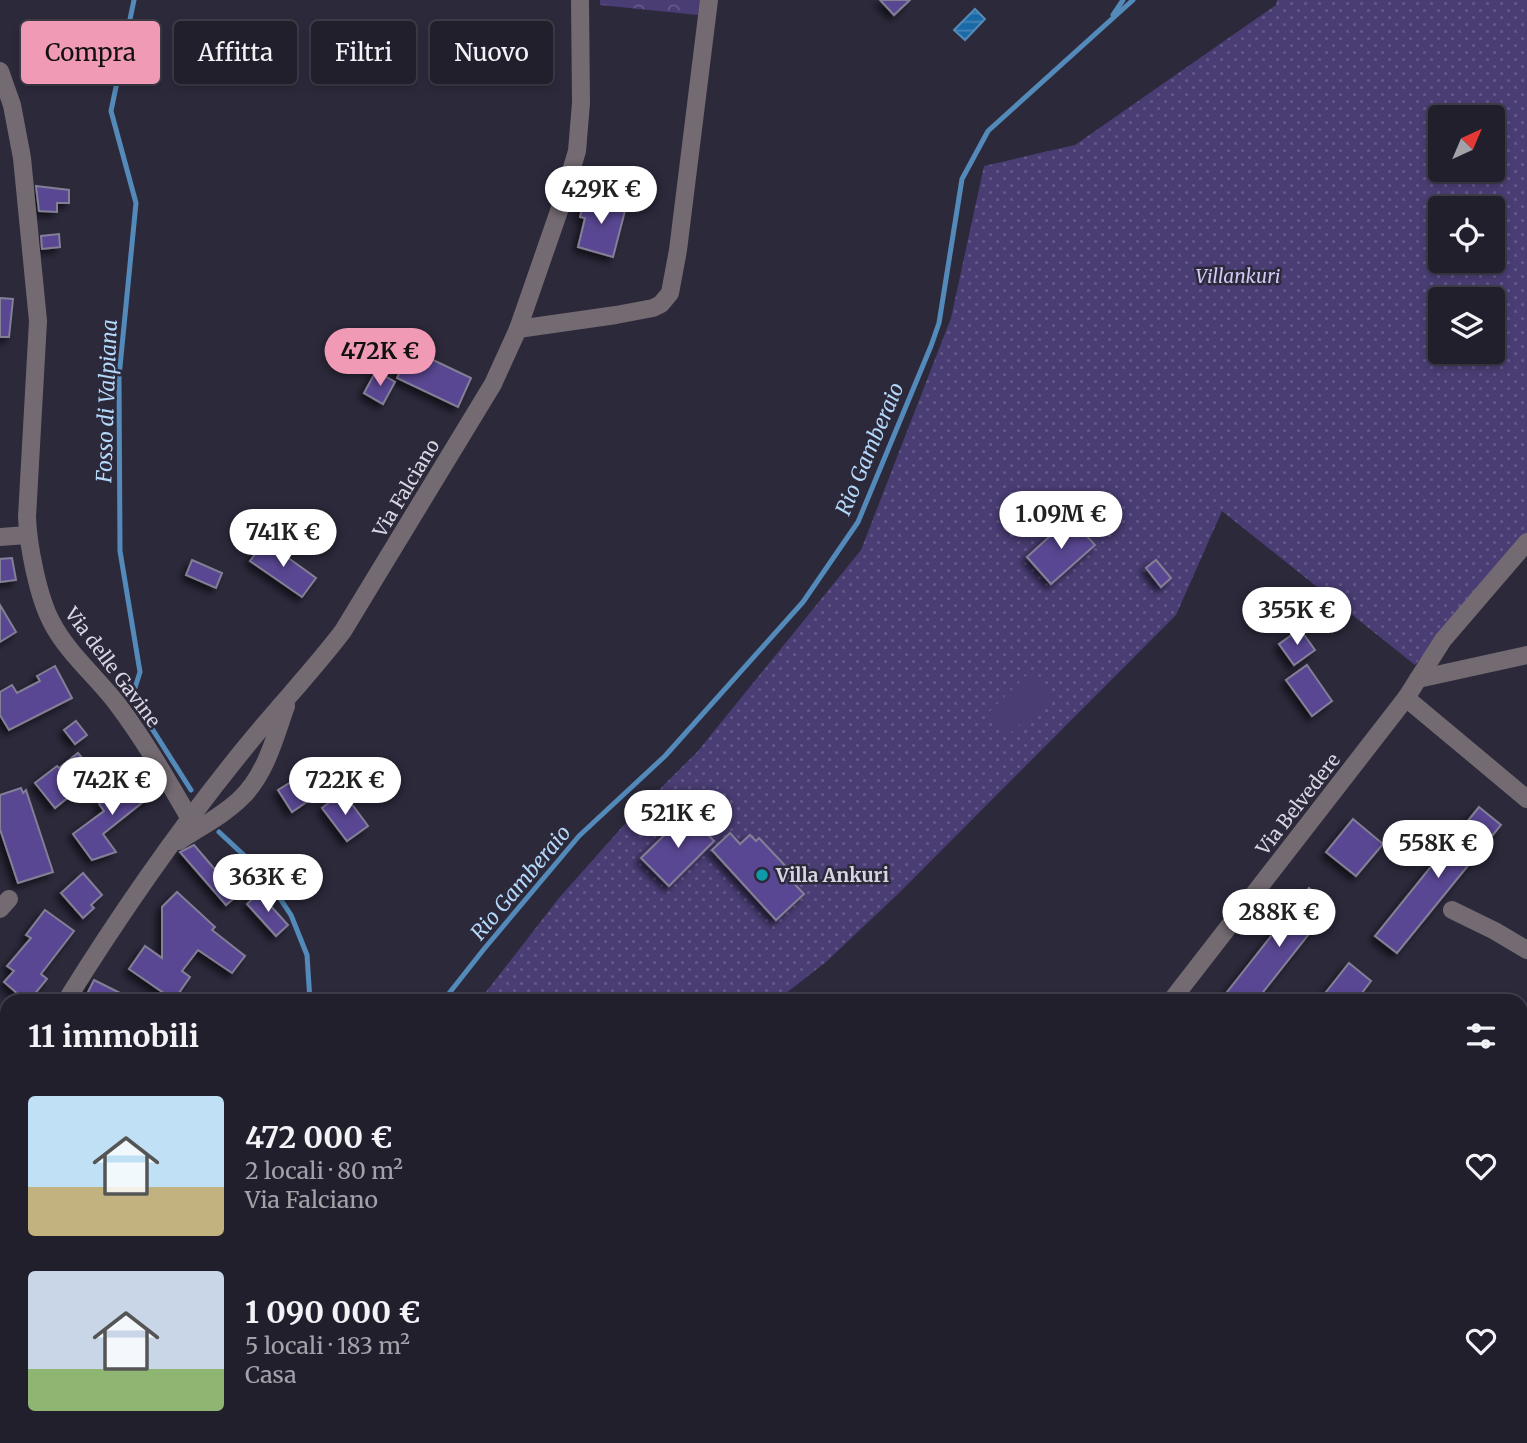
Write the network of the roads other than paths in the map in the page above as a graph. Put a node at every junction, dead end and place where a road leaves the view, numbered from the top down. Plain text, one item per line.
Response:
1 (580, 0) edge
2 (709, 0) edge
3 (0, 71) edge
4 (518, 329) junction
5 (27, 535) junction
6 (0, 537) edge
7 (1527, 542) edge
8 (1527, 655) edge
9 (1418, 679) junction
10 (290, 696) junction
11 (1406, 698) junction
12 (1527, 799) edge
13 (190, 819) junction
14 (172, 846) junction
15 (1452, 910) dead end
16 (1527, 950) edge
17 (70, 994) edge
18 (1176, 994) edge

1 - 4 street, Via Falciano
2 - 4 street
3 - 5 street, Via delle Gavine
4 - 10 street, Via Falciano
5 - 6 street
5 - 13 street, Via delle Gavine
7 - 9 street, Via Belvedere
8 - 9 street
9 - 11 street, Via Belvedere
10 - 13 street, Via Falciano
10 - 14 street
11 - 12 street
11 - 18 street, Via Belvedere
13 - 14 street, Via Falciano
14 - 17 street, Via Falciano
15 - 16 street

